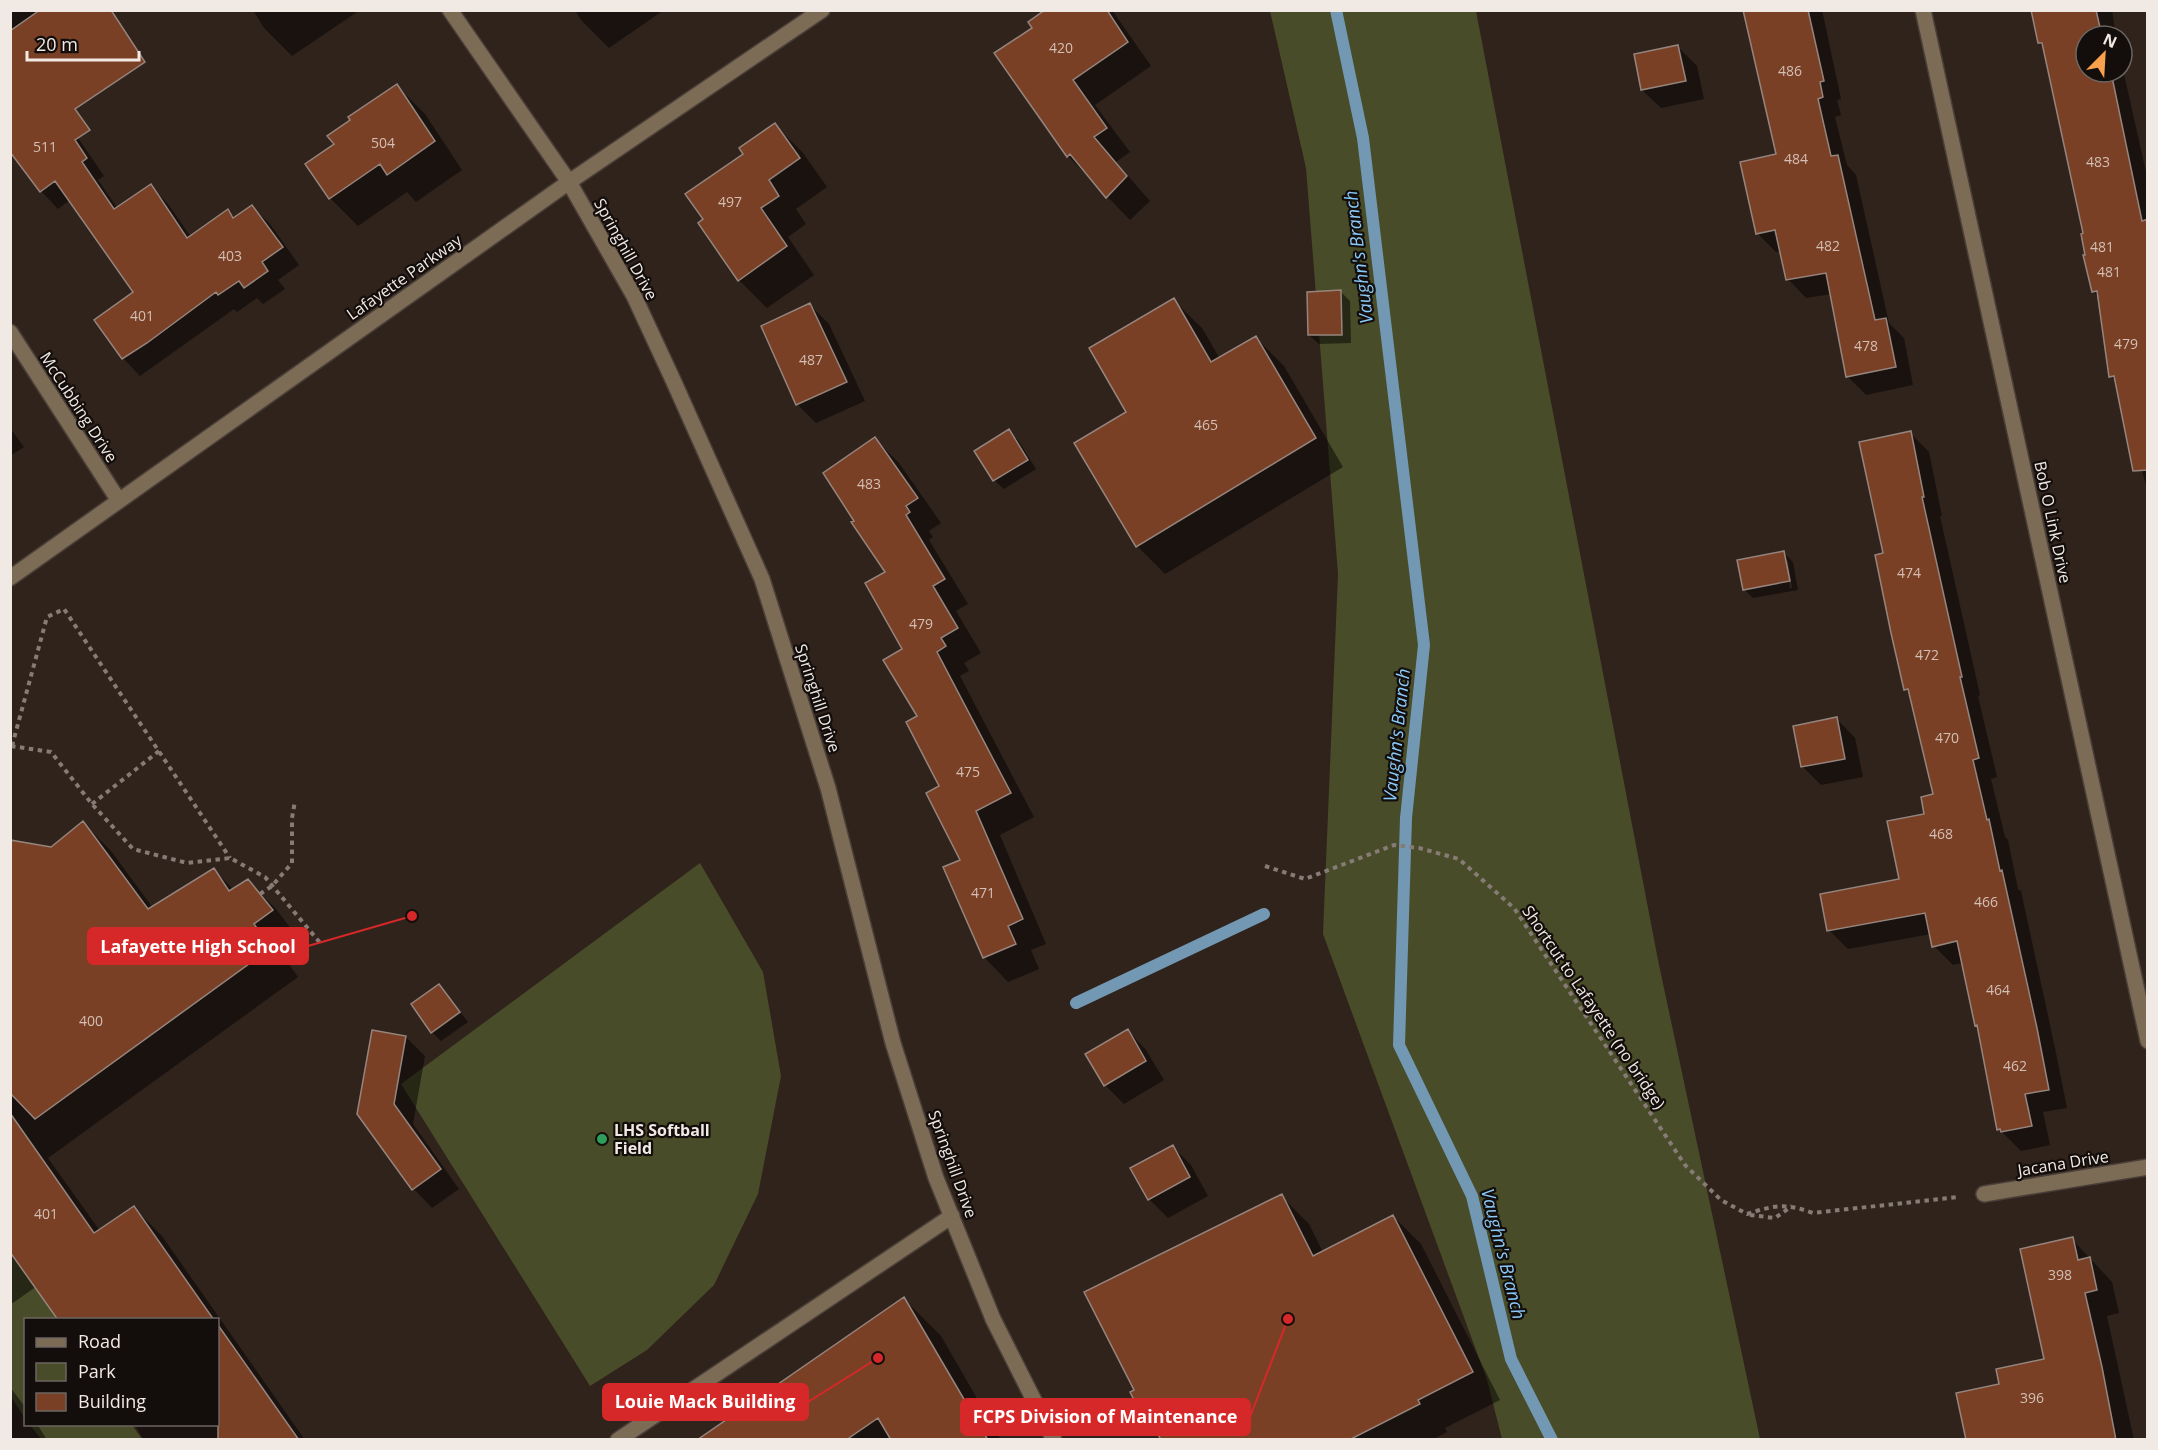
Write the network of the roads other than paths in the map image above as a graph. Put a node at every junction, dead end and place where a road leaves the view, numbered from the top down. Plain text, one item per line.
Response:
1 (450, 10) edge
2 (822, 10) edge
3 (1923, 10) edge
4 (569, 182) junction
5 (10, 332) edge
6 (118, 501) junction
7 (10, 578) edge
8 (2148, 1041) edge
9 (2148, 1167) edge
10 (1984, 1194) road end
11 (952, 1216) junction
12 (618, 1440) edge
13 (1054, 1440) edge

1 - 4 street, Springhill Drive
2 - 4 street, Lafayette Parkway
3 - 8 street, Bob O Link Drive
4 - 6 street, Lafayette Parkway
4 - 11 street, Springhill Drive
5 - 6 street, McCubbing Drive
6 - 7 street, Lafayette Parkway
9 - 10 street, Jacana Drive
11 - 12 street
11 - 13 street, Springhill Drive

